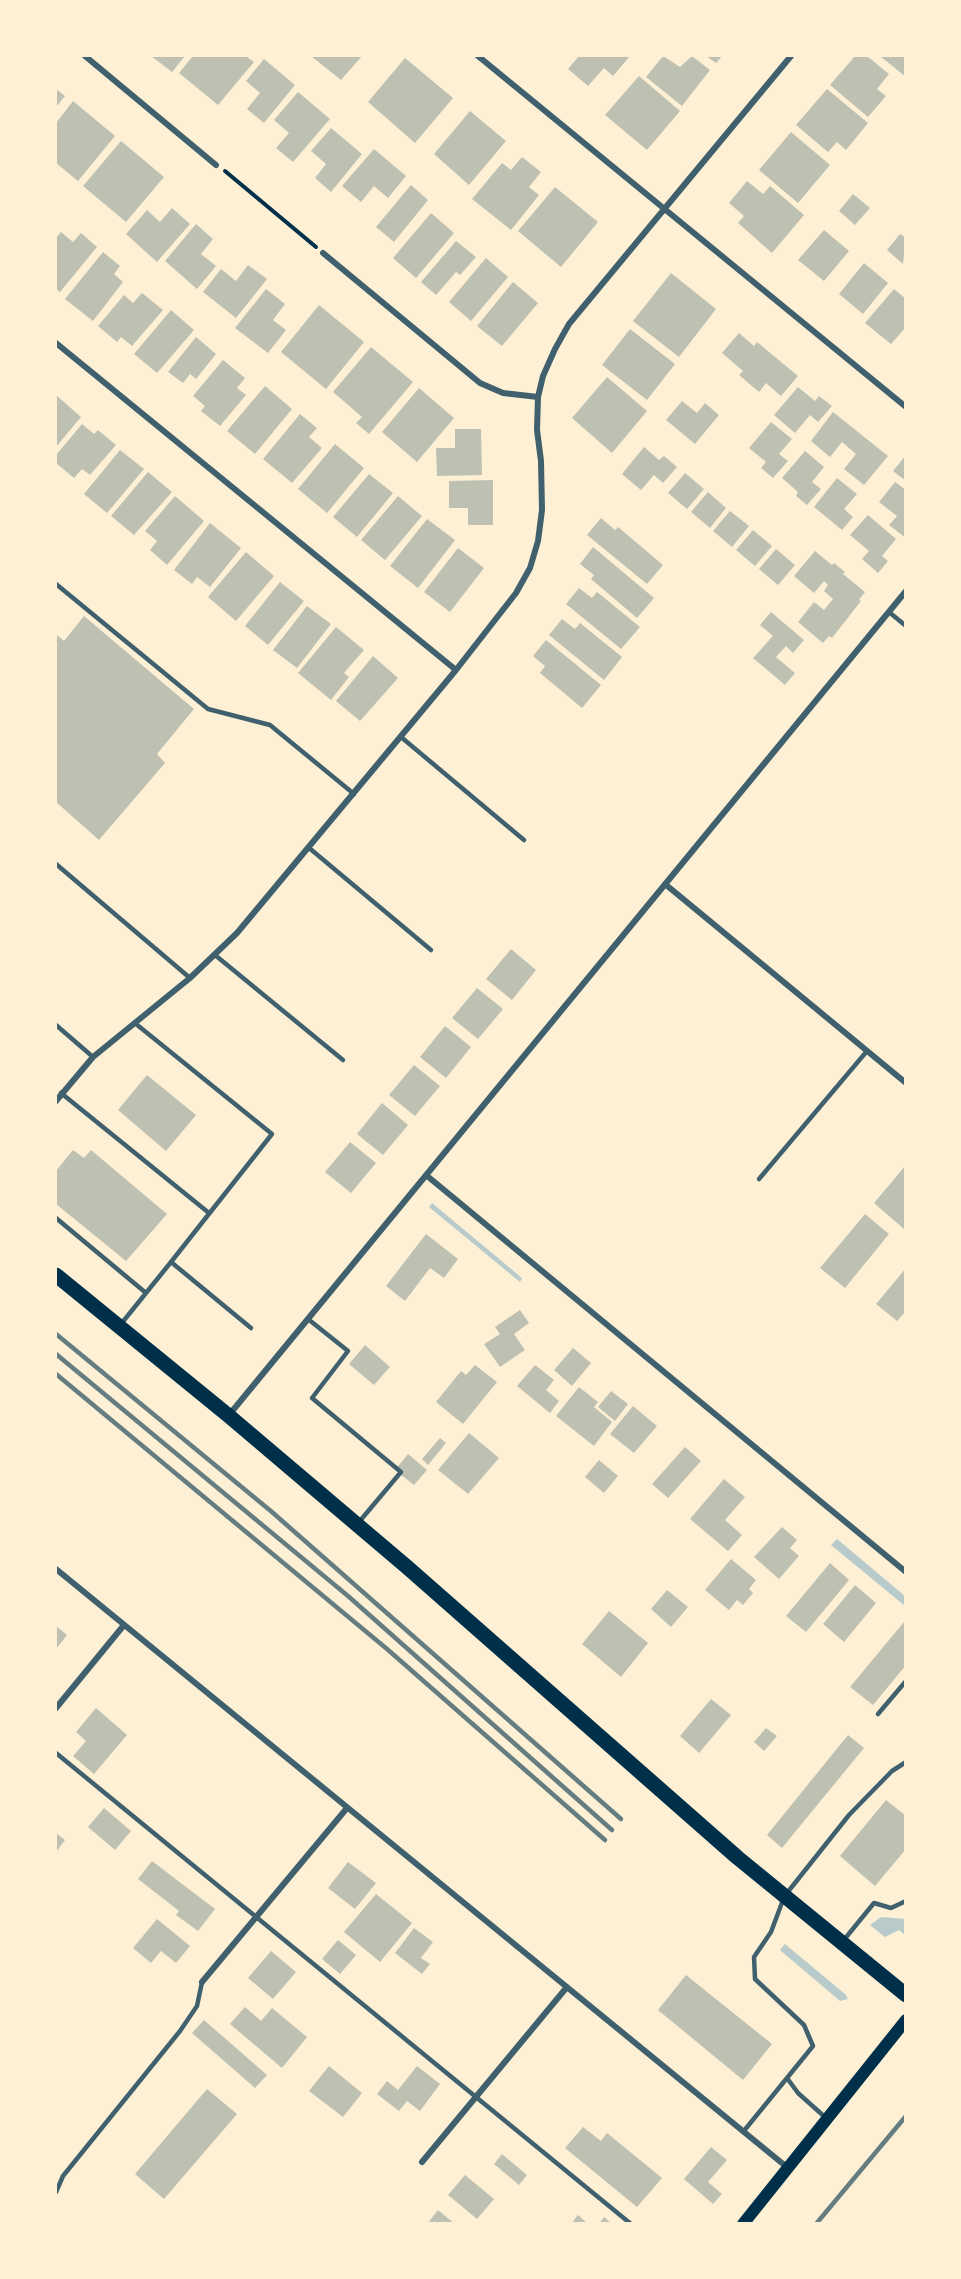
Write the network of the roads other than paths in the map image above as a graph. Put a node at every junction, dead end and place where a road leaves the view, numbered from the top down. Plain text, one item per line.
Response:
1 (85, 56) edge
2 (478, 56) edge
3 (791, 56) edge
4 (216, 165) road end
5 (663, 208) junction
6 (323, 253) road end
7 (56, 343) edge
8 (538, 397) junction
9 (906, 407) edge
10 (56, 584) edge
11 (906, 591) edge
12 (889, 612) junction
13 (906, 626) edge
14 (456, 670) junction
15 (401, 737) junction
16 (354, 794) junction
17 (524, 840) dead end
18 (308, 848) junction
19 (56, 864) edge
20 (665, 884) junction
21 (431, 950) dead end
22 (215, 955) junction
23 (190, 978) junction
24 (136, 1024) junction
25 (56, 1025) edge
26 (867, 1051) junction
27 (93, 1057) junction
28 (343, 1060) dead end
29 (906, 1083) edge
30 (61, 1093) junction
31 (56, 1101) edge
32 (426, 1175) junction
33 (759, 1179) dead end
34 (209, 1213) junction
35 (56, 1218) edge
36 (171, 1262) junction
37 (56, 1275) edge
38 (146, 1293) junction
39 (308, 1319) junction
40 (119, 1326) junction
41 (251, 1328) dead end
42 (229, 1416) junction
43 (357, 1524) junction
44 (56, 1569) edge
45 (906, 1572) edge
46 (124, 1625) junction
47 (906, 1681) edge
48 (56, 1708) edge
49 (878, 1714) dead end
50 (56, 1753) edge
51 (906, 1762) edge
52 (347, 1808) junction
53 (785, 1896) junction
54 (906, 1901) edge
55 (256, 1917) junction
56 (842, 1943) junction
57 (202, 1982) joint
58 (567, 1987) junction
59 (906, 1995) edge
60 (906, 2020) edge
61 (787, 2078) junction
62 (476, 2097) junction
63 (827, 2118) junction
64 (743, 2133) junction
65 (422, 2162) dead end
66 (788, 2168) junction
67 (56, 2192) edge
68 (631, 2223) edge
69 (743, 2223) edge

1 - 4 street
2 - 5 street
3 - 5 street
5 - 8 street
5 - 9 street
6 - 8 street
7 - 14 street
8 - 14 street
10 - 16 lane
11 - 12 street
12 - 13 lane
12 - 20 street
14 - 15 street
15 - 16 street
15 - 17 lane
16 - 18 street
18 - 21 lane
18 - 22 street
19 - 23 lane
20 - 26 street
20 - 32 street
22 - 23 street
22 - 28 lane
23 - 24 street
24 - 27 street
24 - 34 lane
25 - 27 lane
26 - 29 street
26 - 33 lane
27 - 30 street
30 - 31 street
30 - 34 lane
32 - 39 street
32 - 45 street
34 - 36 lane
35 - 38 lane
36 - 38 lane
36 - 41 lane
37 - 40 main road
38 - 40 lane
39 - 42 street
39 - 43 lane
40 - 42 main road
42 - 43 main road
43 - 53 main road
44 - 46 street
46 - 48 street
46 - 52 street
47 - 49 lane
50 - 55 lane
51 - 53 lane
52 - 55 street
52 - 58 street
53 - 56 main road
53 - 61 lane
54 - 56 lane
55 - 57 street
55 - 62 lane
56 - 59 main road
57 - 67 lane
58 - 62 street
58 - 64 street
60 - 63 main road
61 - 63 lane
61 - 64 lane
62 - 65 street
62 - 68 lane
63 - 66 main road
64 - 66 street
66 - 69 main road

